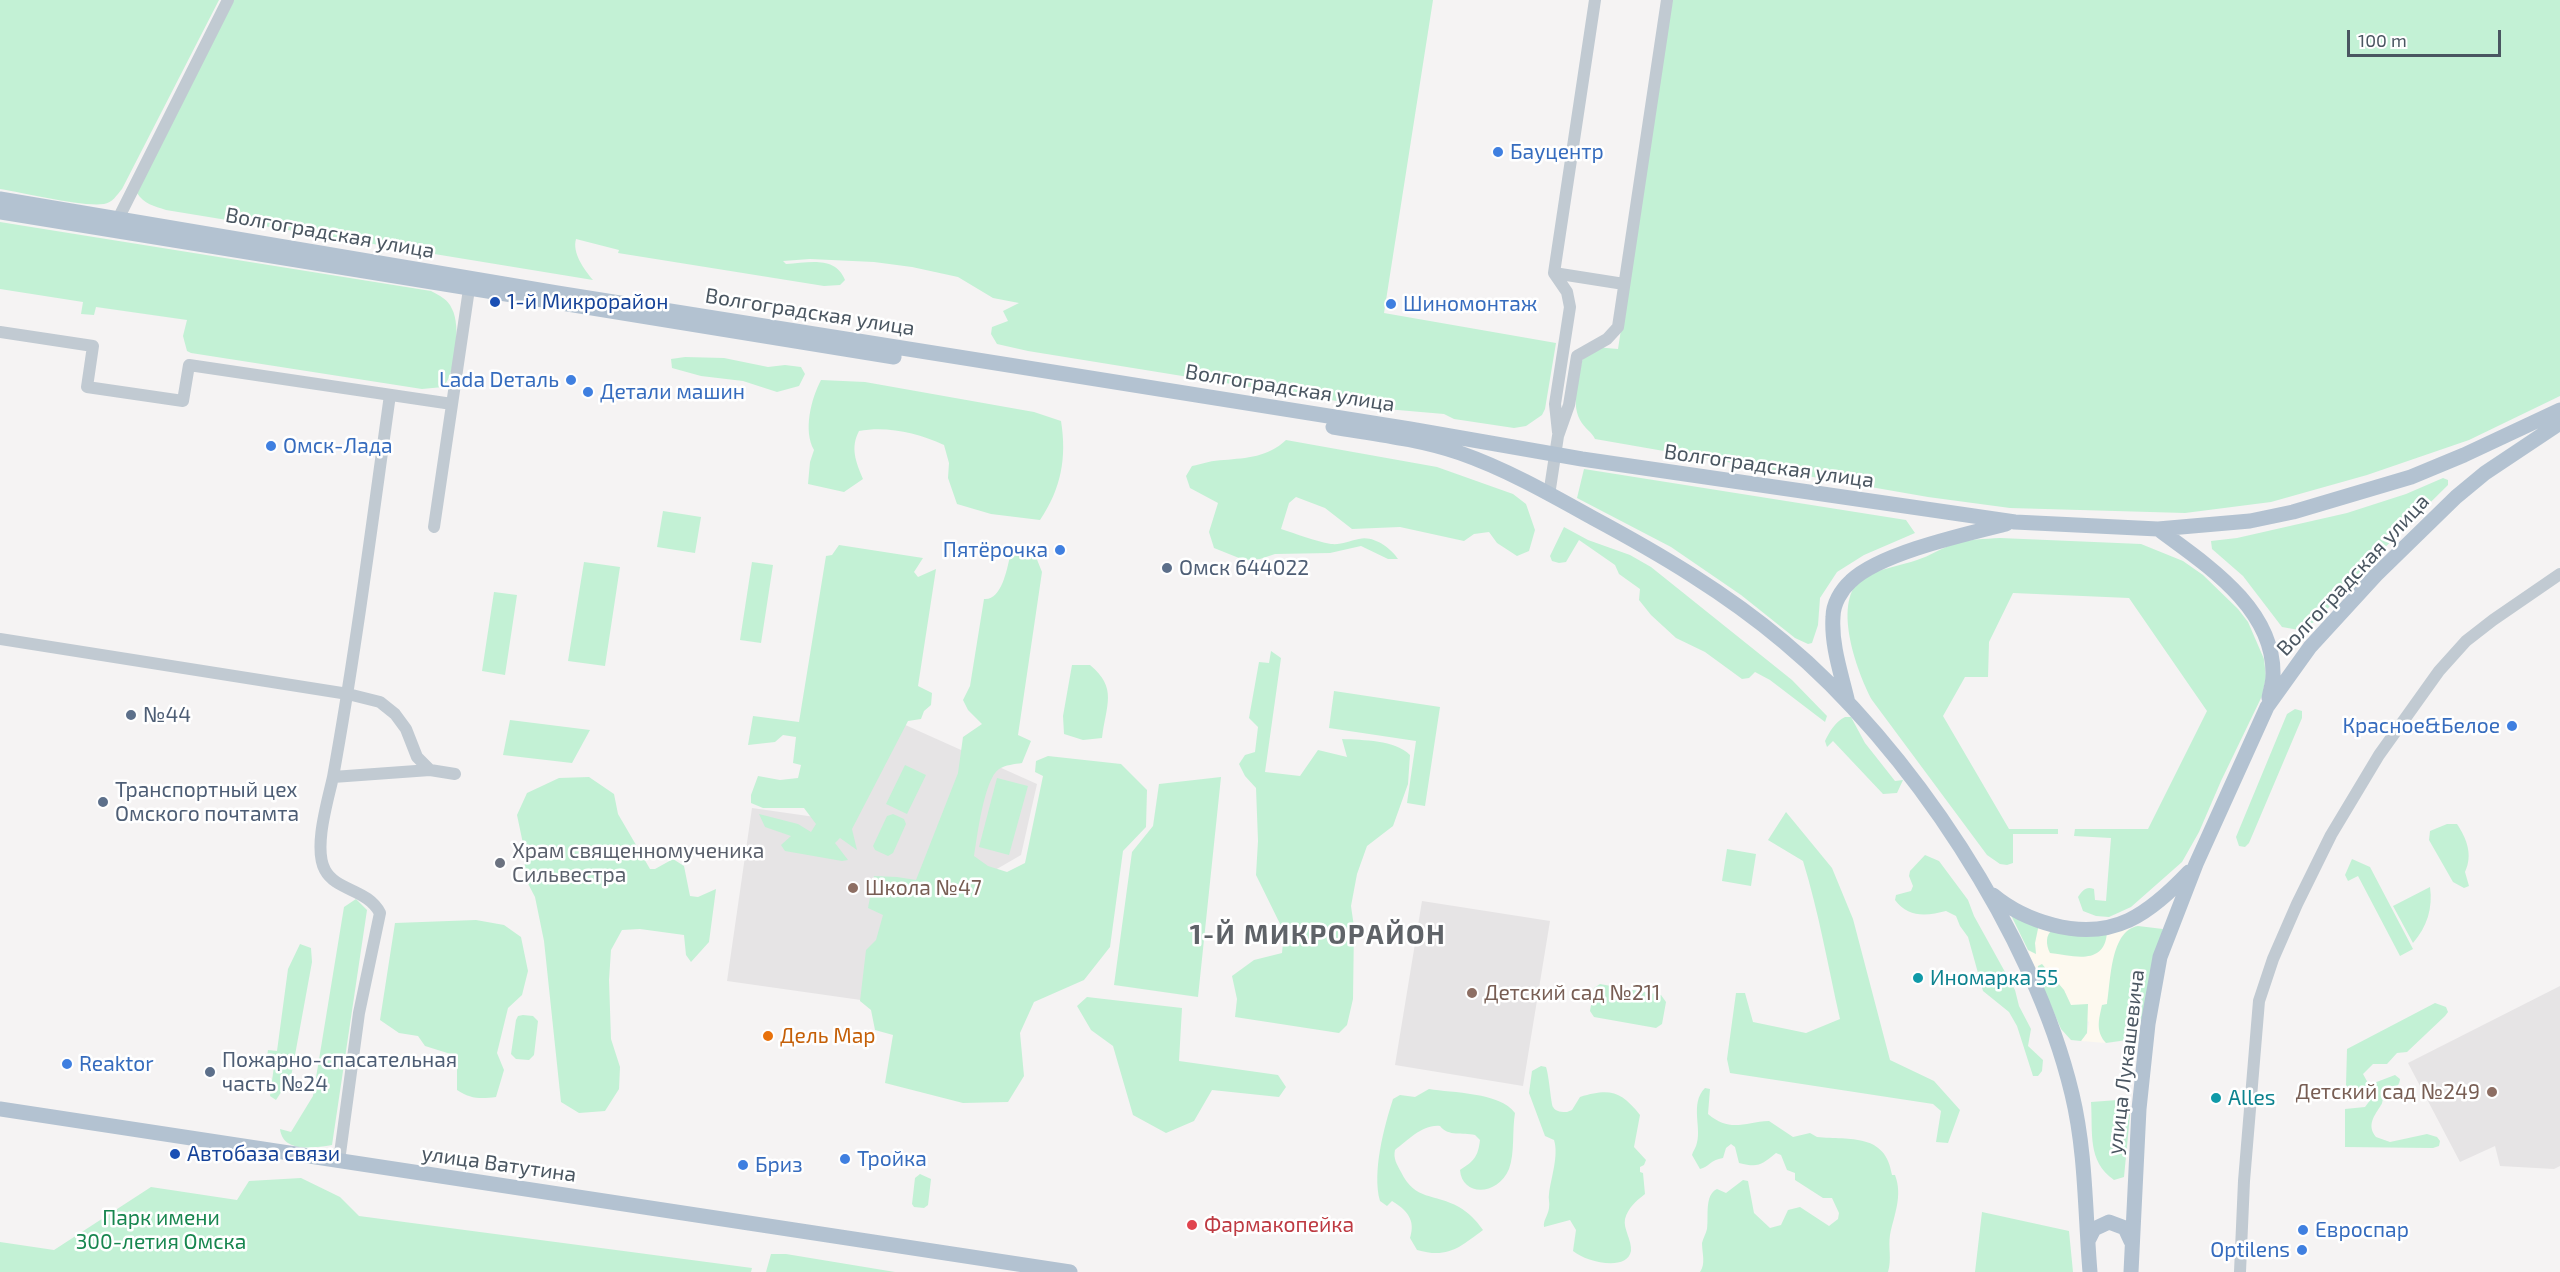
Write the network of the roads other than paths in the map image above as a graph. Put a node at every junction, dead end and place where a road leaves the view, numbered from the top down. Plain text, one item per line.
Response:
1 (228, 0) edge
2 (1595, 0) edge
3 (1667, 0) edge
4 (0, 199) edge
5 (0, 212) edge
6 (115, 224) junction
7 (1554, 273) junction
8 (1624, 284) junction
9 (469, 289) junction
10 (0, 333) edge
11 (390, 395) junction
12 (452, 404) junction
13 (2560, 410) edge
14 (2560, 423) edge
15 (1558, 436) junction
16 (1555, 455) junction
17 (1549, 495) junction
18 (2015, 522) junction
19 (434, 527) dead end
20 (2158, 529) junction
21 (2560, 574) edge
22 (0, 639) edge
23 (348, 694) junction
24 (1848, 703) junction
25 (2267, 707) junction
26 (430, 770) junction
27 (455, 774) dead end
28 (333, 777) junction
29 (2196, 864) junction
30 (1986, 889) junction
31 (0, 1109) edge
32 (339, 1161) junction
33 (2088, 1244) junction
34 (2132, 1244) junction
35 (991, 1266) edge
36 (1070, 1272) edge
37 (2090, 1272) edge
38 (2131, 1272) edge
39 (2240, 1272) edge

1 - 6 street
2 - 7 street
3 - 8 street
4 - 6 main road, Волгоградская улица
5 - 6 main road, Волгоградская улица
6 - 9 main road, Волгоградская улица
6 - 16 main road, Волгоградская улица
7 - 8 street
7 - 15 street
8 - 15 street
9 - 12 street
9 - 17 main road, Волгоградская улица
10 - 11 street
11 - 12 street
11 - 23 street
12 - 19 street
13 - 20 main road, Волгоградская улица
14 - 25 main road, Волгоградская улица
15 - 16 street
16 - 17 street
16 - 18 main road, Волгоградская улица
17 - 24 main road, Волгоградская улица
18 - 20 main road, Волгоградская улица
18 - 24 main road
20 - 25 main road
21 - 39 street
22 - 23 street
23 - 26 street
23 - 28 street
24 - 30 main road, Волгоградская улица
25 - 29 main road, Волгоградская улица
26 - 27 street
26 - 28 street
28 - 32 street
29 - 30 main road
29 - 34 main road, улица Лукашевича
30 - 33 main road, улица Лукашевича
31 - 32 main road, улица Ватутина
32 - 35 main road, улица Ватутина
33 - 34 main road
33 - 37 main road, улица Лукашевича
34 - 38 main road, улица Лукашевича
35 - 36 main road, улица Ватутина

